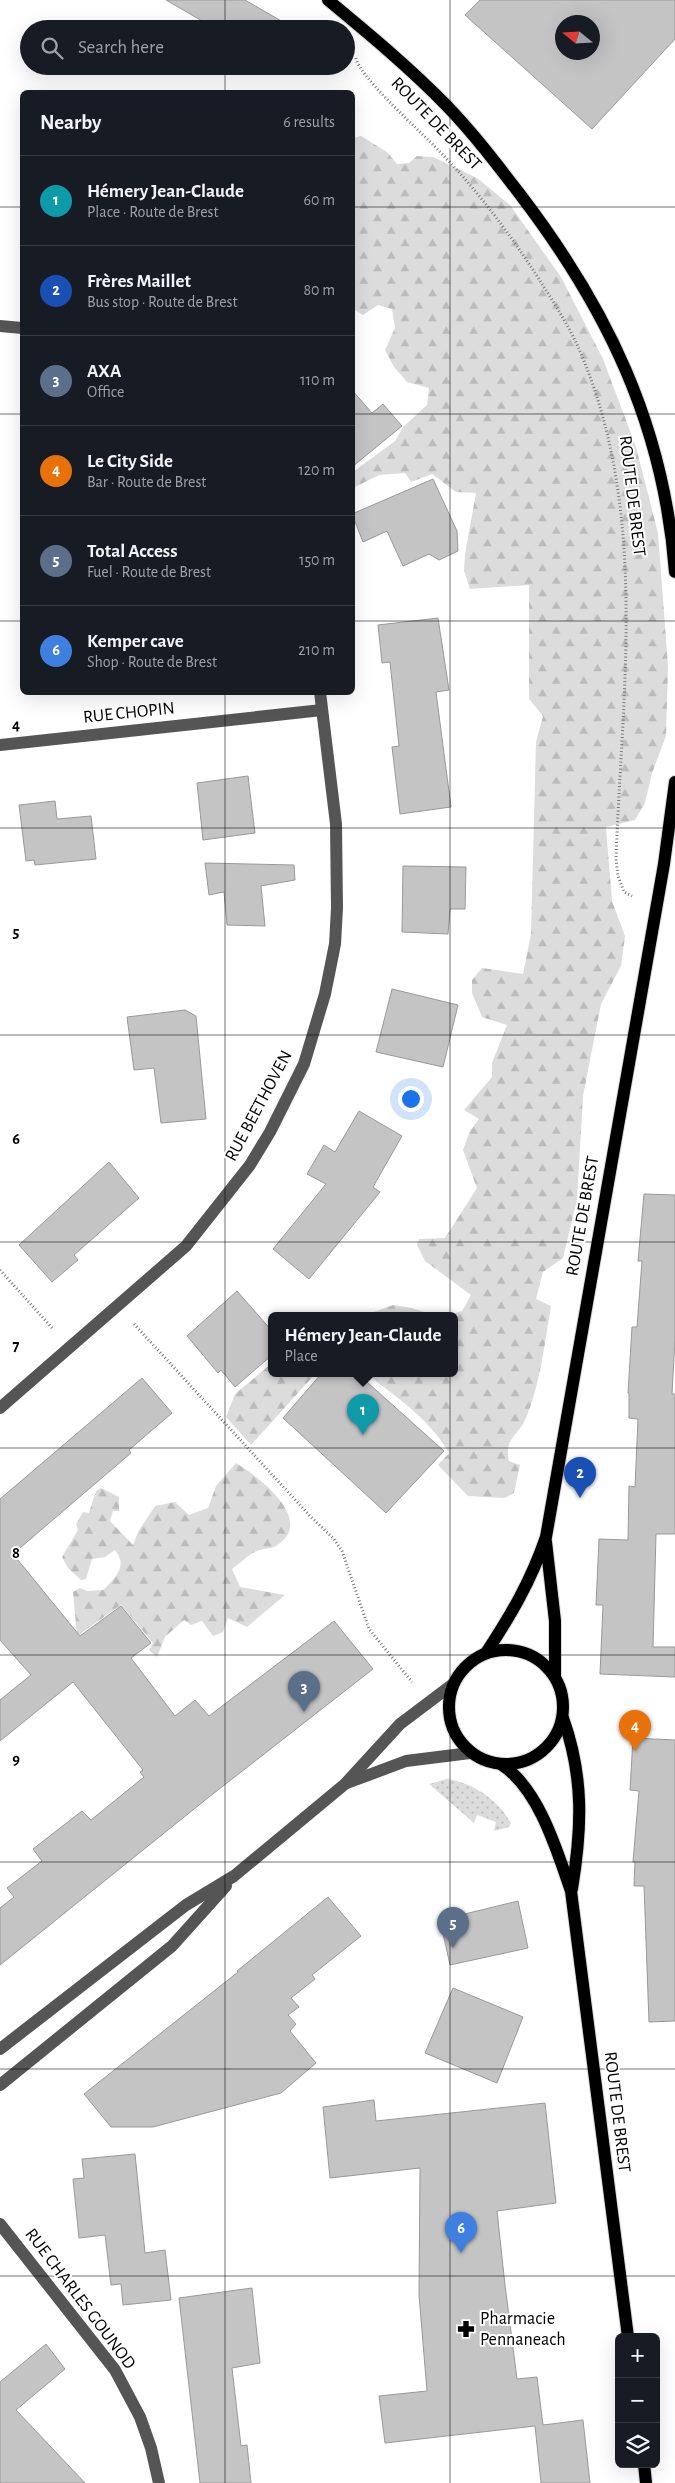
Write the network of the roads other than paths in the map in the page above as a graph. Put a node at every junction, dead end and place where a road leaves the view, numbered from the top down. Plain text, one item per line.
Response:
1 (328, 0) edge
2 (352, 20) edge
3 (355, 23) edge
4 (0, 326) edge
5 (20, 328) edge
6 (675, 572) edge
7 (320, 695) edge
8 (322, 710) junction
9 (0, 745) edge
10 (675, 782) edge
11 (0, 1408) edge
12 (546, 1538) junction
13 (486, 1653) junction
14 (555, 1677) junction
15 (453, 1684) junction
16 (562, 1718) junction
17 (470, 1753) junction
18 (502, 1765) junction
19 (345, 1784) junction
20 (234, 1876) junction
21 (571, 1892) junction
22 (0, 2048) edge
23 (0, 2085) edge
24 (0, 2224) edge
25 (627, 2333) edge
26 (644, 2468) edge
27 (159, 2483) edge
28 (646, 2483) edge

1 - 2 main road, ROUTE DE BREST
3 - 6 main road, ROUTE DE BREST
4 - 5 street
7 - 8 street, RUE BEETHOVEN
8 - 9 street, RUE CHOPIN
8 - 11 street, RUE BEETHOVEN
10 - 12 main road, ROUTE DE BREST
12 - 13 main road, ROUTE DE BREST
12 - 14 main road, ROUTE DE BREST
13 - 14 main road
13 - 15 main road
14 - 16 main road
15 - 17 main road
15 - 19 street
16 - 18 main road
16 - 21 main road, ROUTE DE BREST
17 - 18 main road
17 - 19 street
18 - 21 main road, ROUTE DE BREST
19 - 20 street
20 - 22 street
20 - 23 street
21 - 25 main road, ROUTE DE BREST
24 - 27 street, RUE CHARLES GOUNOD
26 - 28 main road

